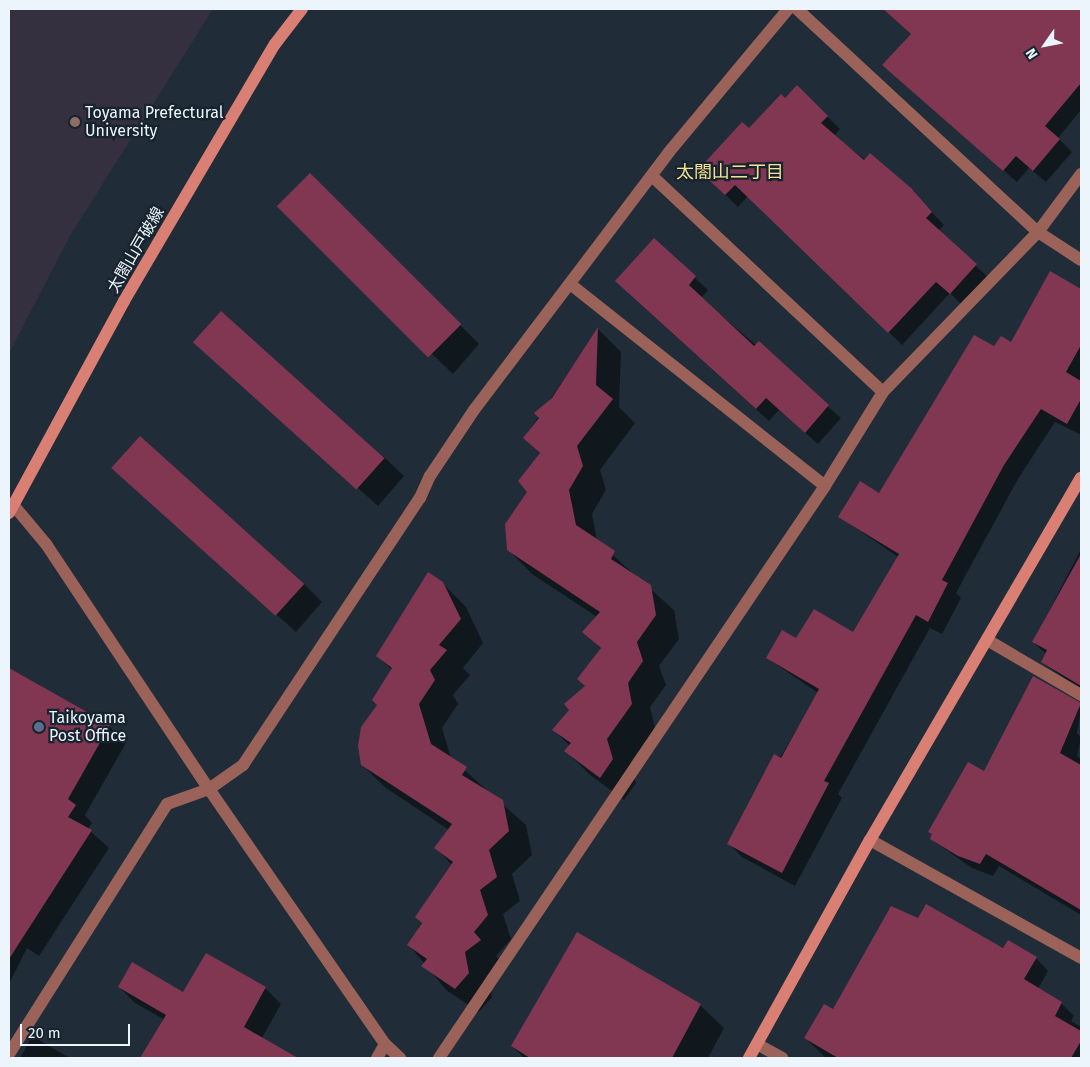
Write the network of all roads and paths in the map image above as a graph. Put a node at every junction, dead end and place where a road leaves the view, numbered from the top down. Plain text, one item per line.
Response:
1 (302, 9) edge
2 (788, 9) edge
3 (797, 9) edge
4 (1081, 174) edge
5 (652, 176) junction
6 (1038, 232) junction
7 (1081, 260) edge
8 (570, 284) junction
9 (883, 392) junction
10 (1081, 478) edge
11 (825, 486) junction
12 (12, 510) edge
13 (9, 519) edge
14 (989, 641) junction
15 (1081, 695) edge
16 (209, 789) junction
17 (870, 840) junction
18 (1081, 958) edge
19 (385, 1044) junction
20 (757, 1044) junction
21 (9, 1054) edge
22 (377, 1058) edge
23 (400, 1058) edge
24 (439, 1058) edge
25 (749, 1058) edge
26 (782, 1058) edge

1 - 12 street, 太閤山戸破線
2 - 5 street
3 - 6 street
4 - 6 street
5 - 8 street
5 - 9 street
6 - 7 street
6 - 9 street
8 - 11 street
8 - 16 street
9 - 11 street
10 - 14 street
11 - 24 street
12 - 13 street, 太閤山戸破線
12 - 16 street
14 - 15 street
14 - 17 street
16 - 19 street
16 - 21 street
17 - 18 street
17 - 20 street
19 - 22 street
19 - 23 street
20 - 25 street
20 - 26 street

